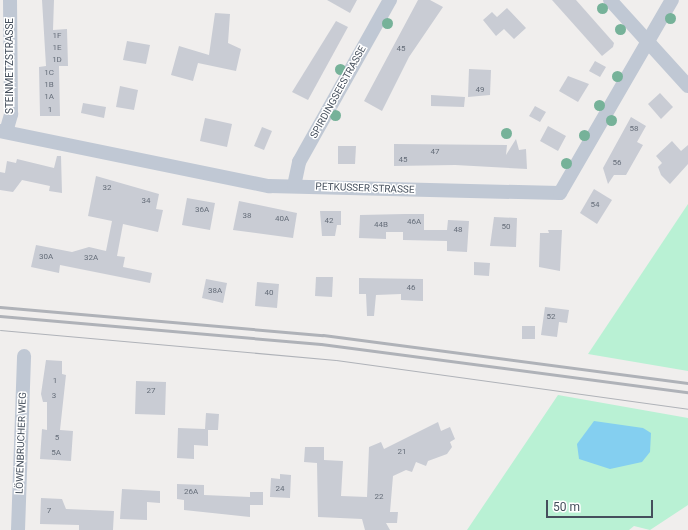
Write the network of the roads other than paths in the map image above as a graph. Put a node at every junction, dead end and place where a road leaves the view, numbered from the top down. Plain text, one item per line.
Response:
1 (10, 0) edge
2 (390, 0) edge
3 (610, 0) edge
4 (672, 0) edge
5 (648, 42) junction
6 (688, 86) edge
7 (3, 132) edge
8 (294, 186) junction
9 (24, 356) dead end
10 (18, 530) edge

1 - 7 street, STEINMETZSTRASSE
2 - 8 street, SPIRDINGSEESTRASSE
3 - 5 street
4 - 5 street
5 - 6 street
5 - 8 street, PETKUSSER STRASSE
7 - 8 street, PETKUSSER STRASSE
9 - 10 street, LÖWENBRUCHER WEG

